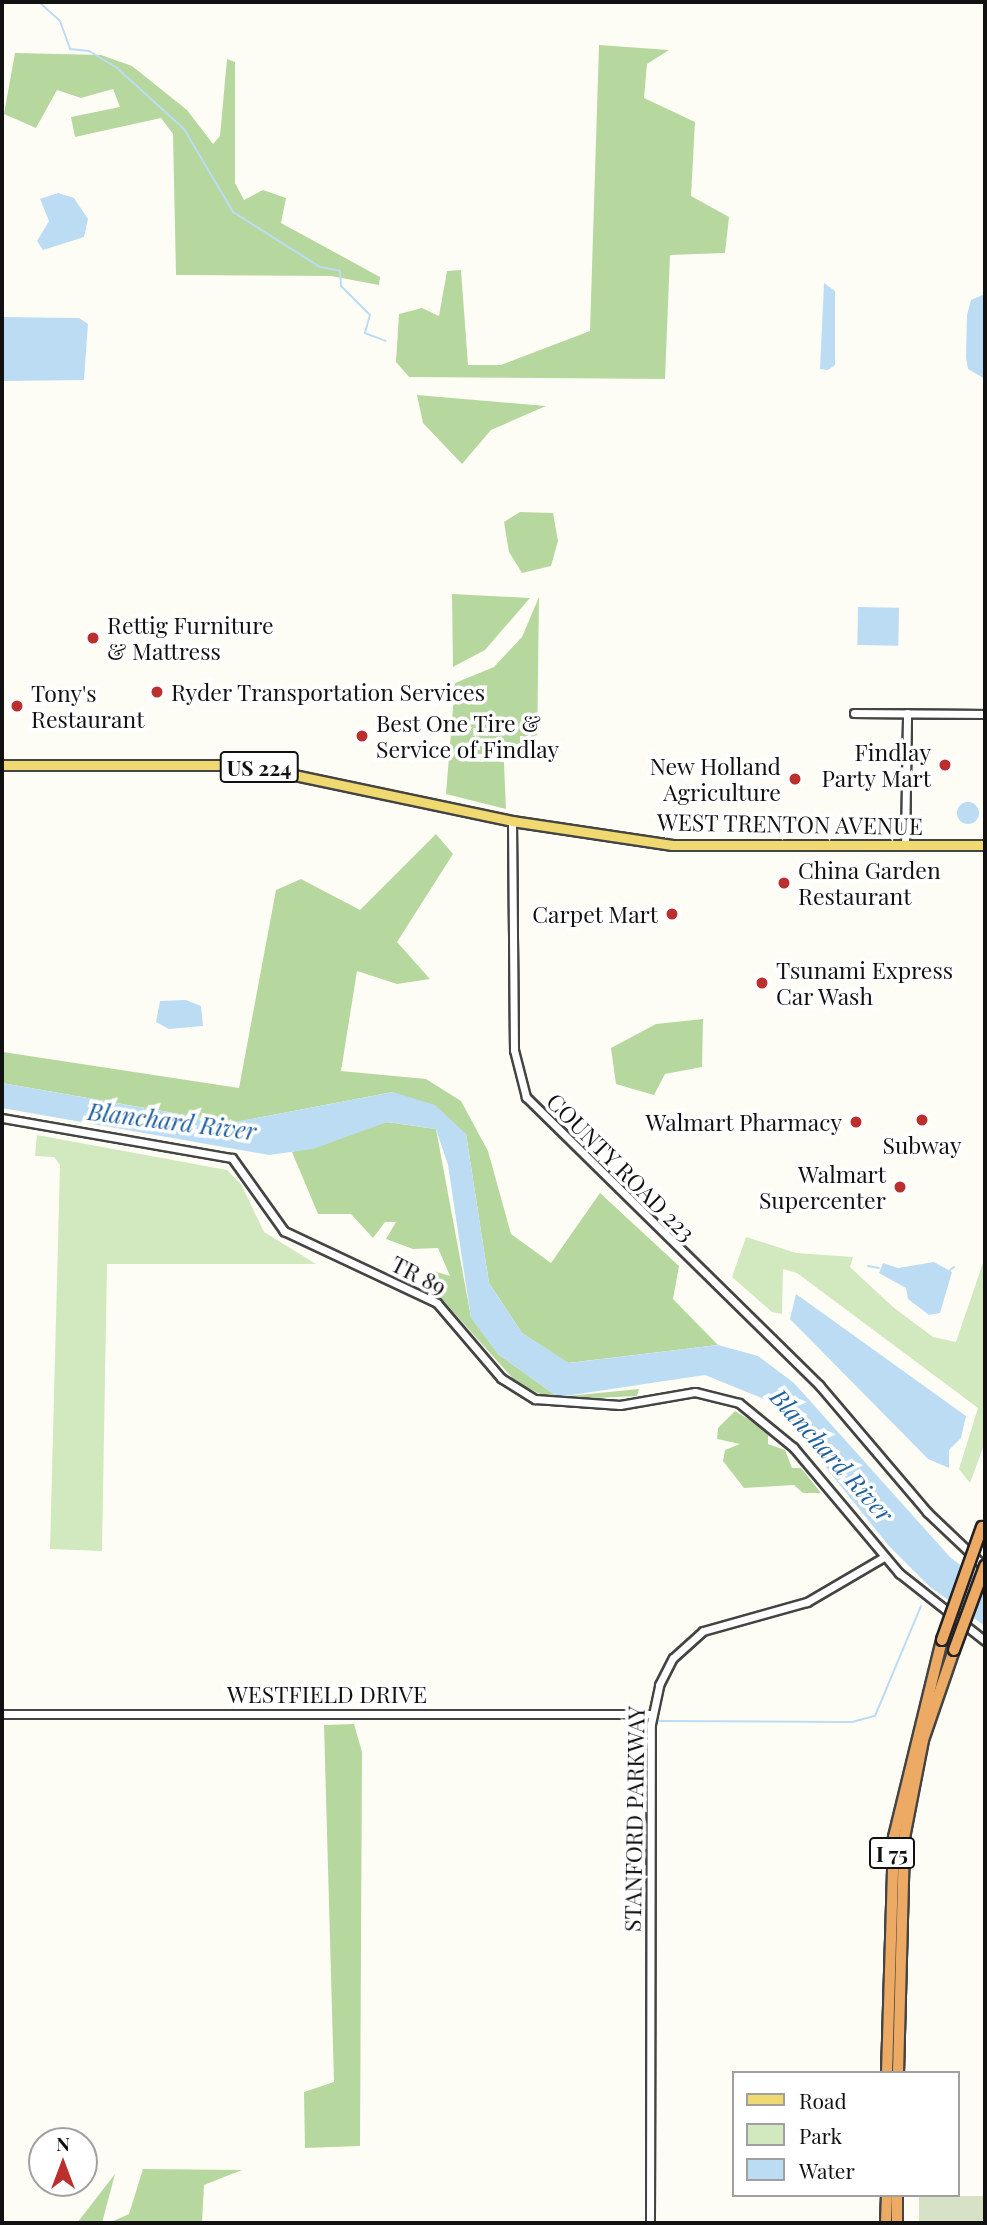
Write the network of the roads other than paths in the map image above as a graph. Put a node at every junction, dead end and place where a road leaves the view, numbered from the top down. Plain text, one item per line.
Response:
1 (854, 713) dead end
2 (907, 713) junction
3 (985, 714) edge
4 (2, 765) edge
5 (512, 821) junction
6 (985, 845) edge
7 (905, 846) junction
8 (2, 1118) edge
9 (984, 1523) edge
10 (884, 1557) junction
11 (985, 1567) edge
12 (985, 1641) edge
13 (2, 1714) edge
14 (652, 1714) junction
15 (887, 2071) edge
16 (898, 2071) edge
17 (887, 2197) edge
18 (897, 2197) edge
19 (650, 2223) edge
20 (887, 2223) edge
21 (897, 2223) edge

1 - 2 street
2 - 3 street
2 - 7 street
4 - 5 main road, US 224
5 - 7 main road, WEST TRENTON AVENUE / US 224
5 - 11 street, COUNTY ROAD 223
6 - 7 main road, WEST TRENTON AVENUE / US 224
8 - 10 street, TR 89
9 - 15 highway, I 75, bridge
10 - 12 street, TR 89
10 - 14 street, STANFORD PARKWAY
11 - 16 highway, I 75, bridge
13 - 14 street, WESTFIELD DRIVE
14 - 19 street, STANFORD PARKWAY
17 - 20 highway
18 - 21 highway

